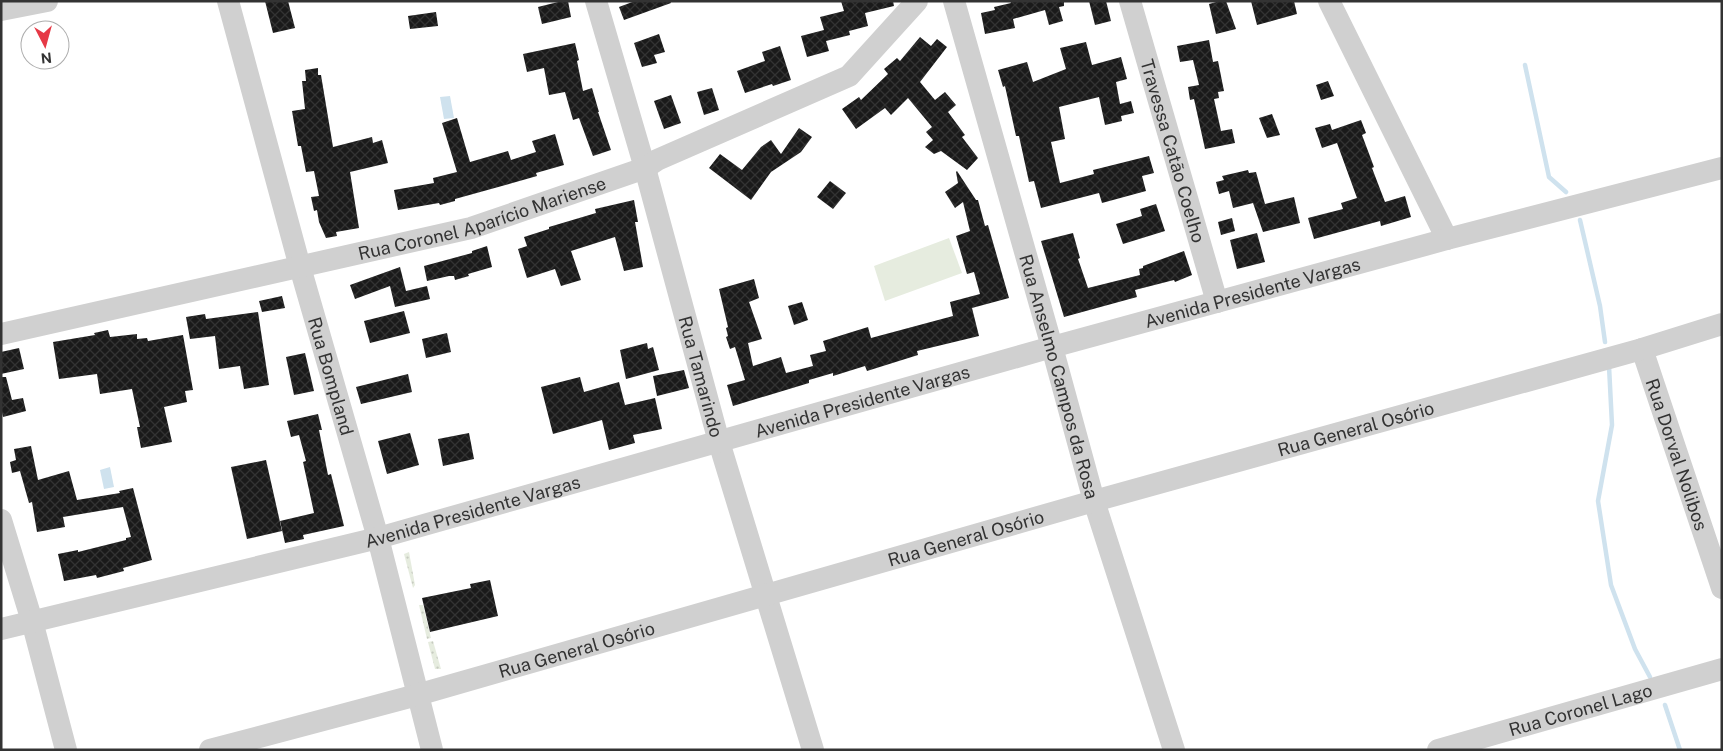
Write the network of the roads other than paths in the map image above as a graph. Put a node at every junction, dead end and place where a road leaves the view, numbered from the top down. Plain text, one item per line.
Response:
1 (47, 1) edge
2 (228, 1) edge
3 (596, 1) edge
4 (917, 1) edge
5 (954, 1) edge
6 (1130, 1) edge
7 (1329, 1) edge
8 (1, 10) edge
9 (645, 168) junction
10 (1722, 168) edge
11 (1447, 239) junction
12 (300, 267) junction
13 (1217, 302) junction
14 (1722, 324) edge
15 (1, 334) edge
16 (1052, 347) junction
17 (1642, 348) junction
18 (719, 442) junction
19 (1094, 501) junction
20 (1, 520) edge
21 (378, 538) junction
22 (1722, 588) edge
23 (766, 596) junction
24 (32, 621) junction
25 (1, 629) edge
26 (1722, 669) edge
27 (417, 694) junction
28 (66, 750) edge
29 (210, 750) edge
30 (432, 750) edge
31 (813, 750) edge
32 (1174, 750) edge
33 (1438, 750) edge

1 - 8 street
2 - 12 street, Rua Bompland
3 - 9 street, Rua Tamarindo
4 - 9 street, Rua Coronel Aparício Mariense
5 - 16 street, Rua Anselmo Campos da Rosa
6 - 13 street, Travessa Catão Coelho
7 - 11 street
9 - 12 street, Rua Coronel Aparício Mariense
9 - 18 street, Rua Tamarindo
10 - 11 street, Avenida Presidente Vargas
11 - 13 street, Avenida Presidente Vargas
12 - 15 street, Rua Coronel Aparício Mariense
12 - 21 street, Rua Bompland
13 - 16 street, Avenida Presidente Vargas
14 - 17 street, Rua General Osório
16 - 18 street, Avenida Presidente Vargas
16 - 19 street, Rua Anselmo Campos da Rosa
17 - 19 street, Rua General Osório
17 - 22 street, Rua Dorval Nolibos
18 - 21 street, Avenida Presidente Vargas
18 - 23 street, Rua Tamarindo
19 - 23 street, Rua General Osório
19 - 32 street, Rua Anselmo Campos da Rosa
20 - 24 street
21 - 24 street, Avenida Presidente Vargas
21 - 27 street, Rua Bompland
23 - 27 street, Rua General Osório
23 - 31 street, Rua Tamarindo
24 - 25 street, Avenida Presidente Vargas
24 - 28 street
26 - 33 street, Rua Coronel Lago
27 - 29 street, Rua General Osório
27 - 30 street, Rua Bompland

